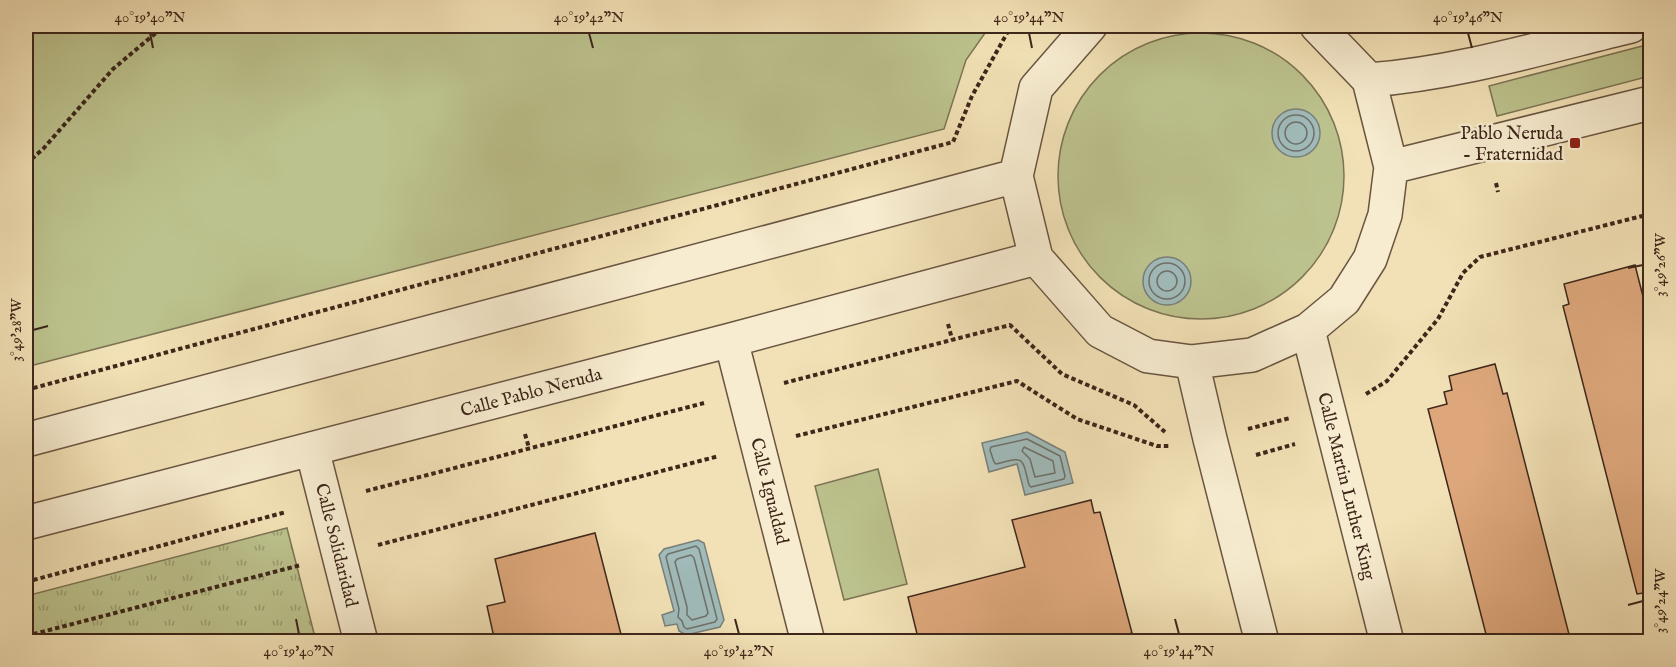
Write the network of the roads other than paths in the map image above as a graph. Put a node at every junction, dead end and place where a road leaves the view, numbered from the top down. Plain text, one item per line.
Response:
1 (1090, 26) edge
2 (1317, 26) edge
3 (1631, 26) edge
4 (1369, 80) junction
5 (1650, 103) edge
6 (1390, 167) junction
7 (1016, 176) junction
8 (1036, 258) junction
9 (1308, 330) junction
10 (731, 340) junction
11 (1192, 362) junction
12 (26, 440) edge
13 (312, 449) junction
14 (26, 523) edge
15 (361, 642) edge
16 (808, 642) edge
17 (1262, 642) edge
18 (1387, 642) edge

1 - 7 street
2 - 4 street
3 - 4 street
4 - 6 street
5 - 6 street
6 - 9 street
7 - 8 street
7 - 12 street
8 - 10 street, Calle Pablo Neruda
8 - 11 street
9 - 11 street
9 - 18 street, Calle Martin Luther King
10 - 13 street, Calle Pablo Neruda
10 - 16 street, Calle Igualdad
11 - 17 street
13 - 14 street, Calle Pablo Neruda
13 - 15 street, Calle Solidaridad

